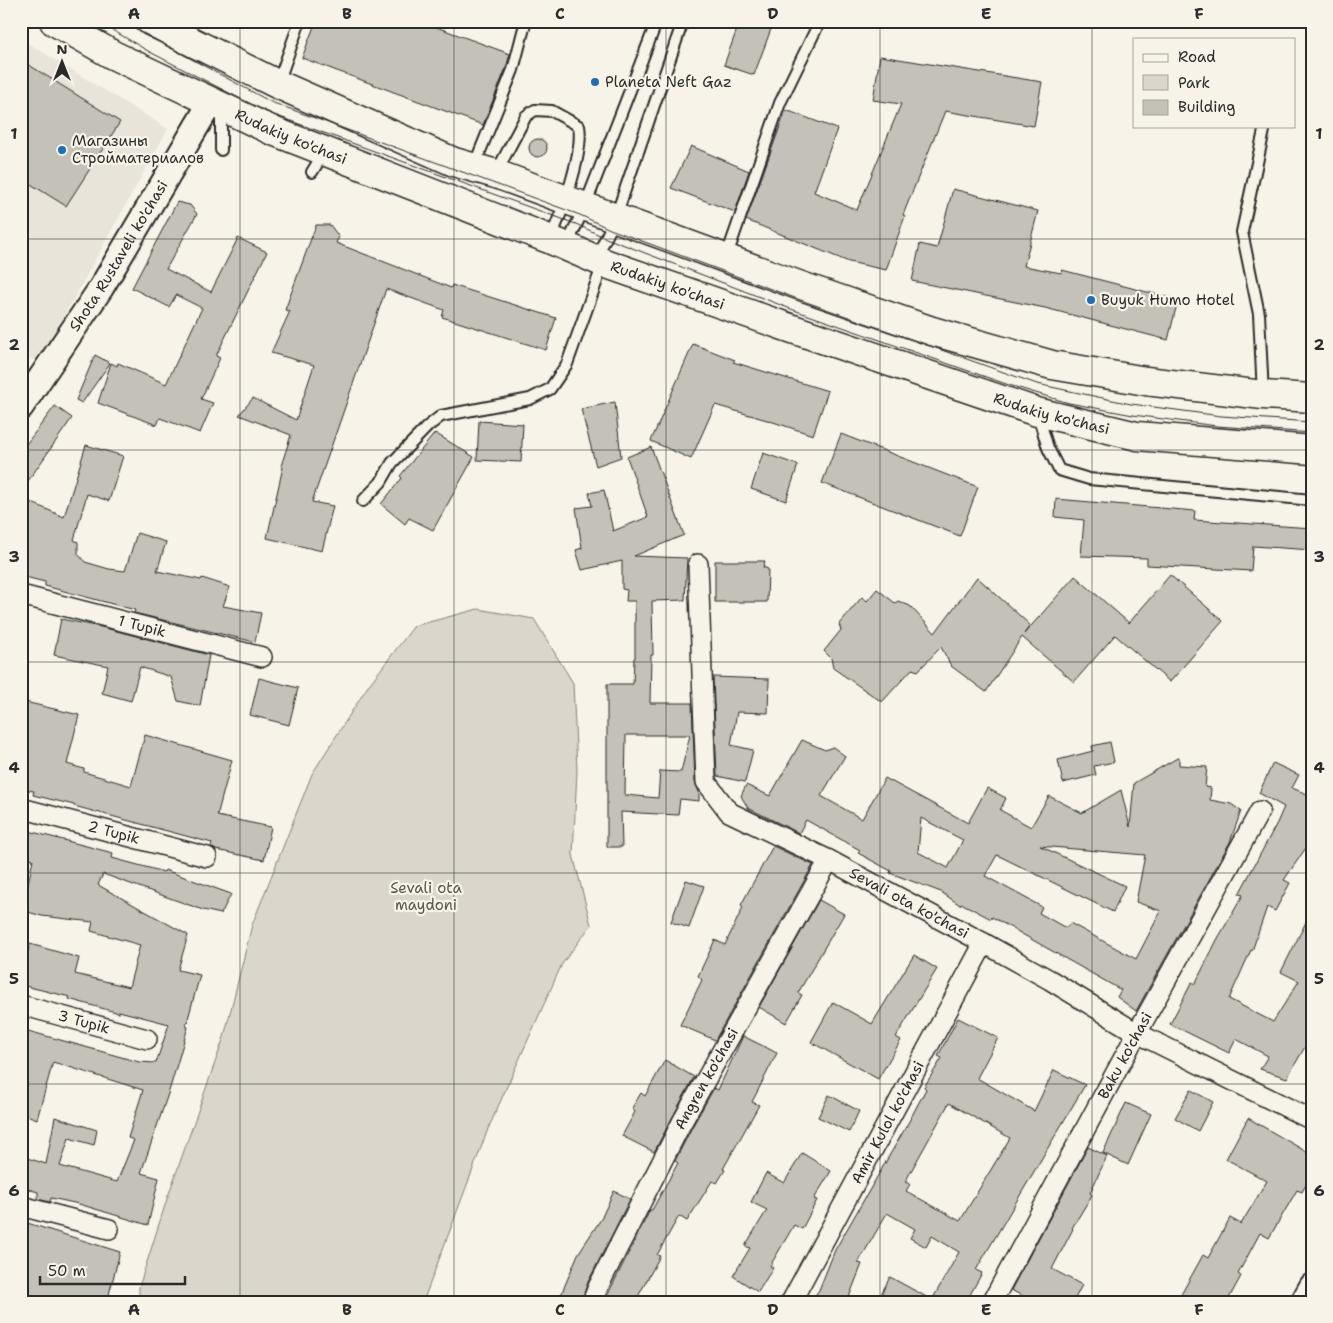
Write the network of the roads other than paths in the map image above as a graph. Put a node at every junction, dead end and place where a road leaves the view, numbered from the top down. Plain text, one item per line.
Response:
1 (54, 21) edge
2 (150, 21) edge
3 (300, 21) edge
4 (524, 21) edge
5 (657, 21) edge
6 (683, 21) edge
7 (820, 21) edge
8 (277, 84) junction
9 (216, 104) junction
10 (1265, 128) edge
11 (221, 150) dead end
12 (484, 171) junction
13 (575, 202) junction
14 (615, 219) junction
15 (558, 243) junction
16 (725, 258) junction
17 (600, 261) junction
18 (801, 286) junction
19 (784, 326) junction
20 (1263, 395) junction
21 (1312, 398) edge
22 (21, 407) edge
23 (1037, 412) junction
24 (1312, 450) edge
25 (1312, 500) edge
26 (363, 501) dead end
27 (698, 564) dead end
28 (21, 595) edge
29 (262, 657) dead end
30 (21, 808) edge
31 (1260, 811) dead end
32 (207, 857) dead end
33 (829, 860) junction
34 (984, 943) junction
35 (21, 1005) edge
36 (1137, 1033) junction
37 (147, 1039) dead end
38 (1312, 1120) edge
39 (21, 1206) edge
40 (109, 1229) dead end
41 (1312, 1286) edge
42 (592, 1302) edge
43 (792, 1302) edge
44 (992, 1302) edge
45 (1303, 1302) edge

1 - 9 main road, Rudakiy ko'chasi
2 - 8 main road
3 - 8 lane
4 - 12 lane
5 - 13 lane
6 - 14 lane
7 - 16 lane
8 - 12 main road
9 - 11 lane
9 - 15 main road, Rudakiy ko'chasi
9 - 22 street, Shota Rustaveli ko'chasi
10 - 20 lane
12 - 13 main road
12 - 13 lane
13 - 14 main road
13 - 15 lane
13 - 15 lane
14 - 16 main road
14 - 17 lane
15 - 17 main road, Rudakiy ko'chasi
16 - 18 main road
17 - 19 main road, Rudakiy ko'chasi
17 - 26 lane
18 - 19 main road
18 - 20 main road
19 - 23 main road, Rudakiy ko'chasi
20 - 21 main road
23 - 24 main road, Rudakiy ko'chasi
23 - 25 lane
27 - 33 street, Sevali ota ko'chasi
28 - 29 street, 1 Tupik
30 - 32 street, 2 Tupik
31 - 36 street, Baku ko'chasi
33 - 34 street, Sevali ota ko'chasi
33 - 42 street, Angren ko'chasi
34 - 36 street, Sevali ota ko'chasi
34 - 43 street, Amir Kulol ko'chasi
35 - 37 street, 3 Tupik
36 - 38 street, Sevali ota ko'chasi
36 - 44 street, Baku ko'chasi
39 - 40 street
41 - 45 street

